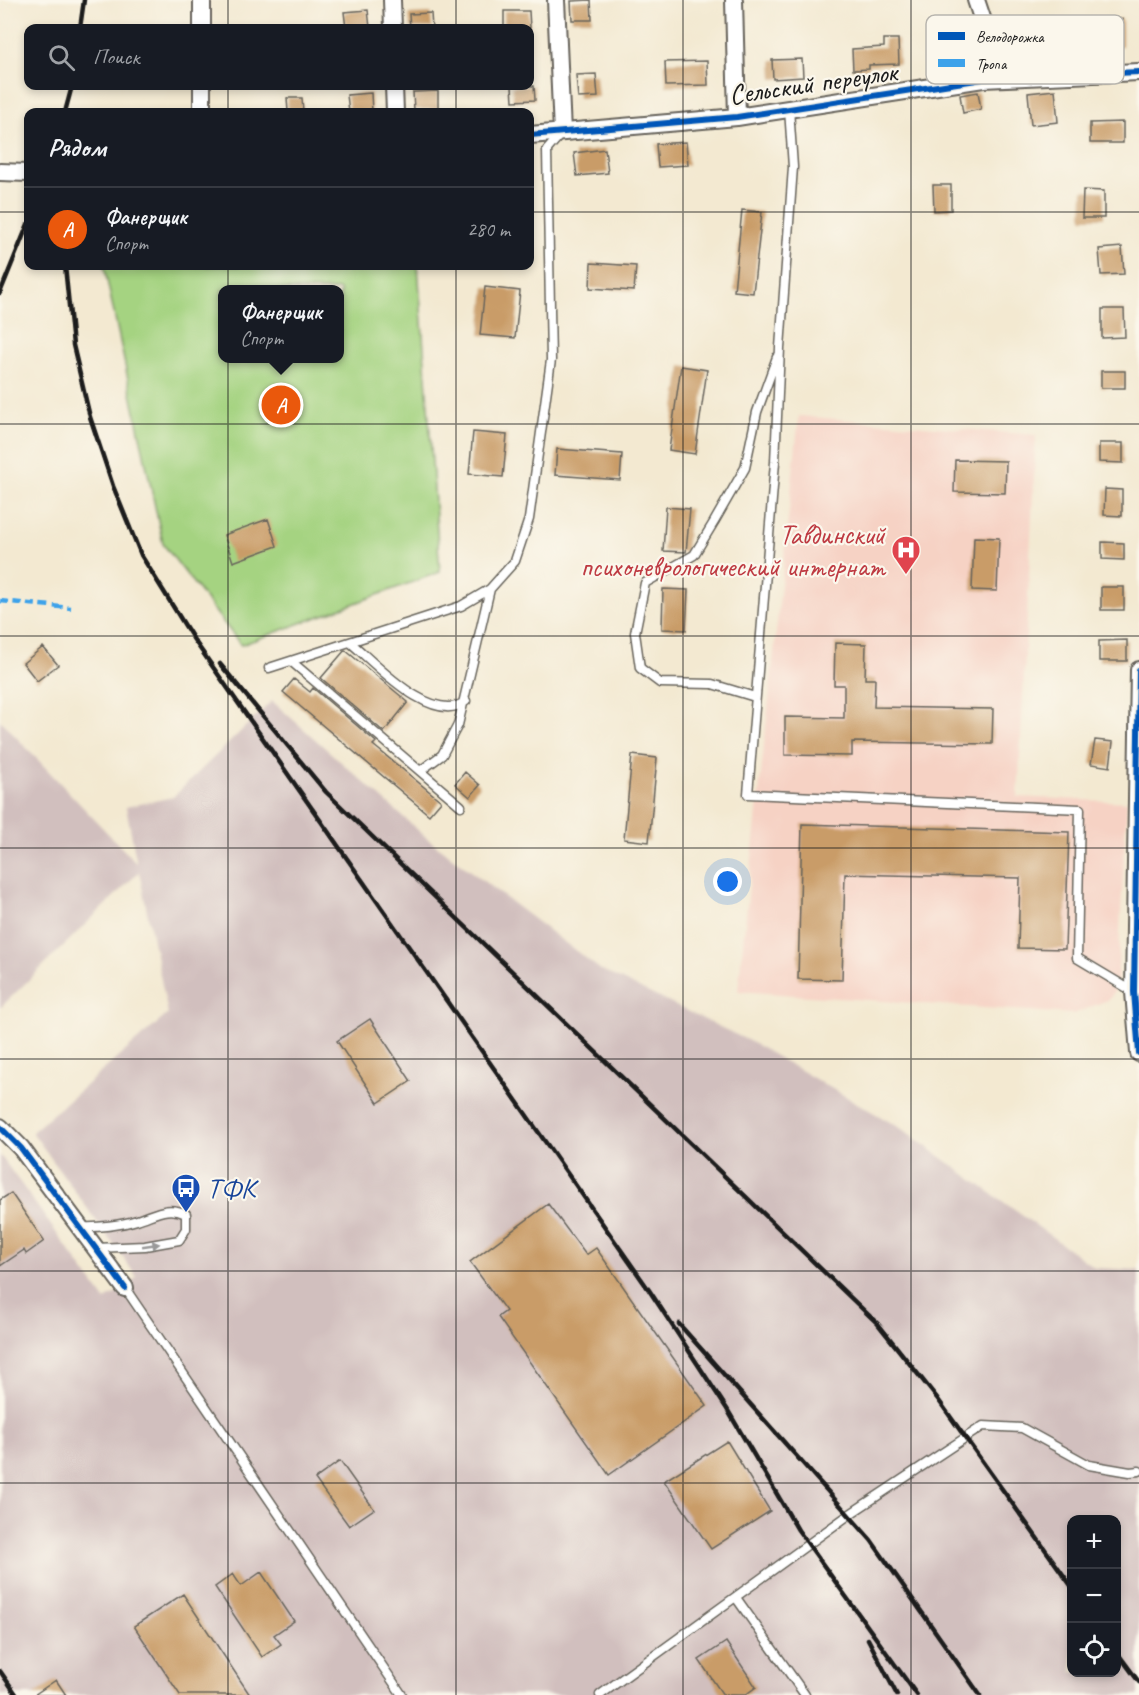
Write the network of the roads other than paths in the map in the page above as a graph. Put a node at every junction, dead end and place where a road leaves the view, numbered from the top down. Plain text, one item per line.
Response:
1 (202, 0) edge
2 (392, 0) edge
3 (556, 0) edge
4 (734, 0) edge
5 (976, 0) edge
6 (981, 15) edge
7 (202, 24) edge
8 (393, 24) edge
9 (1139, 72) edge
10 (1124, 73) edge
11 (951, 84) edge
12 (202, 90) edge
13 (394, 90) edge
14 (202, 108) edge
15 (394, 108) edge
16 (789, 109) junction
17 (737, 117) junction
18 (562, 132) junction
19 (534, 135) edge
20 (0, 172) edge
21 (24, 173) edge
22 (780, 348) junction
23 (490, 589) junction
24 (351, 643) junction
25 (292, 662) junction
26 (269, 668) dead end
27 (1139, 670) edge
28 (755, 697) junction
29 (466, 701) junction
30 (420, 771) junction
31 (461, 806) dead end
32 (1134, 992) junction
33 (1139, 1053) edge
34 (0, 1126) edge
35 (78, 1227) junction
36 (95, 1248) junction
37 (124, 1288) joint
38 (1139, 1471) edge
39 (737, 1599) junction
40 (402, 1695) edge
41 (600, 1695) edge
42 (805, 1695) edge

1 - 7 street
2 - 8 street
3 - 18 street
4 - 17 street
5 - 6 street
9 - 10 street, Сельский переулок
11 - 16 street, Сельский переулок
12 - 14 street
13 - 15 street
16 - 17 street, Сельский переулок
16 - 22 lane
17 - 18 street, Сельский переулок
18 - 19 street, Сельский переулок
18 - 23 lane
20 - 21 street
22 - 28 lane
22 - 28 lane
23 - 24 lane
23 - 29 lane
24 - 25 lane
24 - 29 lane
25 - 26 lane
25 - 30 lane
27 - 32 street
28 - 32 lane
29 - 30 lane
30 - 31 lane
32 - 33 street
34 - 35 street
35 - 36 street
36 -> 35 lane
36 - 37 street
37 - 40 lane
38 - 39 lane
39 - 41 lane
39 - 42 lane

